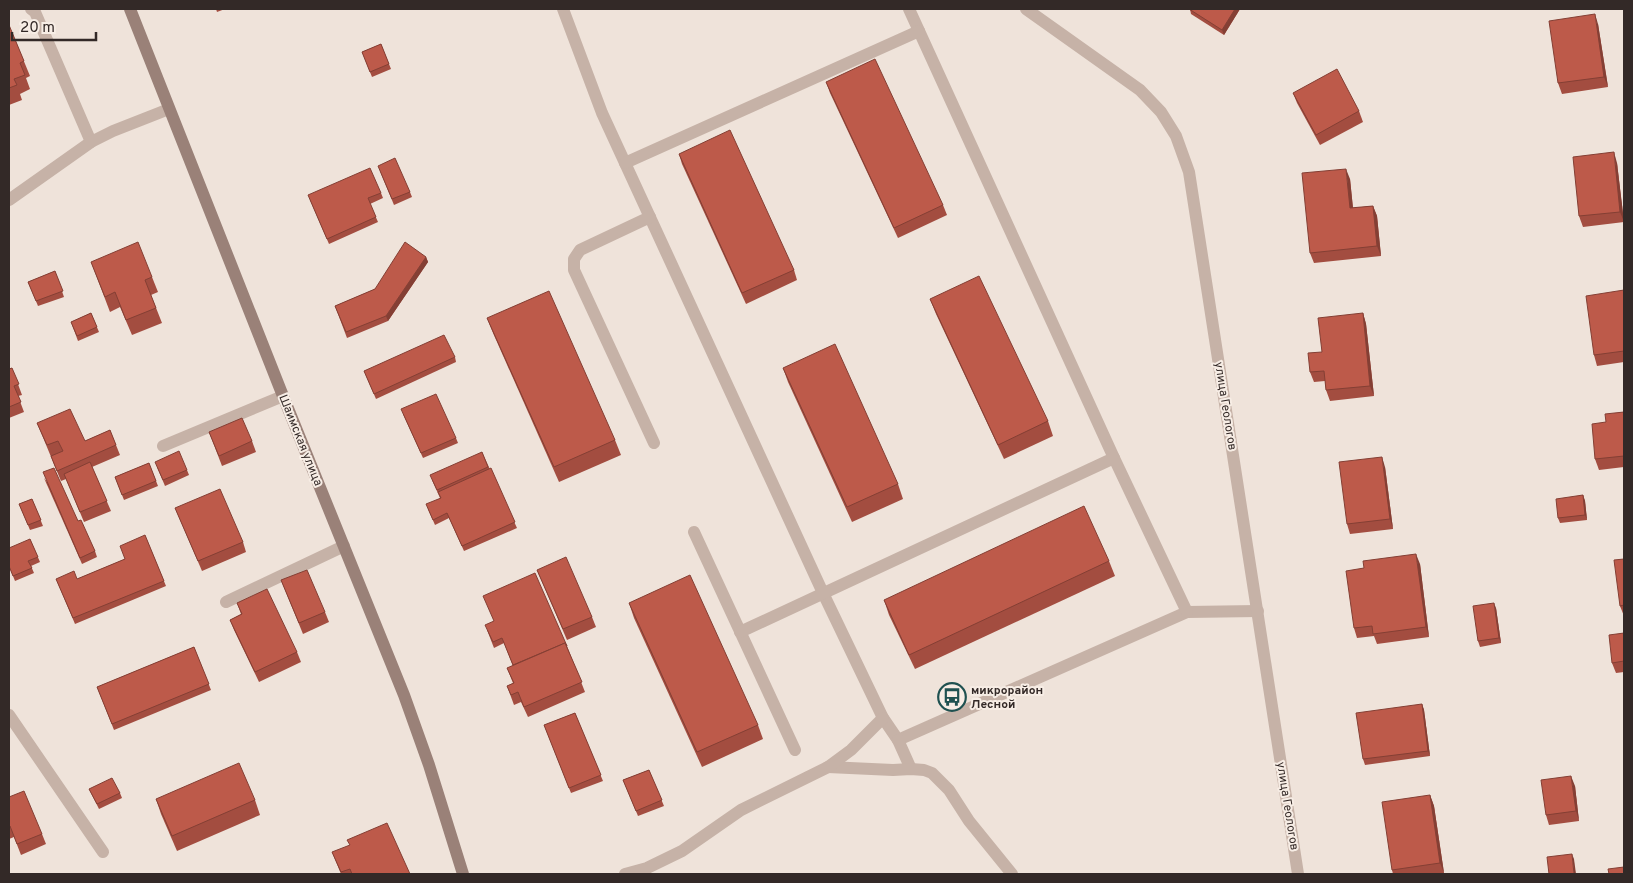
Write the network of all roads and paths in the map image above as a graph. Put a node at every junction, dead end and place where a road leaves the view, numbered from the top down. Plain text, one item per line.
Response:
1 (31, 9) edge
2 (130, 9) edge
3 (563, 9) edge
4 (909, 9) edge
5 (1026, 9) edge
6 (919, 31) junction
7 (169, 109) junction
8 (91, 142) junction
9 (625, 163) junction
10 (9, 200) edge
11 (650, 217) junction
12 (282, 396) junction
13 (654, 443) dead end
14 (163, 446) dead end
15 (1114, 458) junction
16 (694, 532) dead end
17 (344, 546) junction
18 (823, 593) junction
19 (226, 602) dead end
20 (1258, 611) junction
21 (1187, 612) junction
22 (740, 632) junction
23 (9, 715) edge
24 (883, 718) junction
25 (898, 740) junction
26 (795, 750) dead end
27 (828, 767) junction
28 (911, 769) junction
29 (103, 852) dead end
30 (463, 874) edge
31 (626, 874) edge
32 (1012, 874) edge
33 (1298, 874) edge

1 - 8 street
2 - 7 main road, Шаимская улица
3 - 9 street
4 - 6 street
5 - 20 street, улица Геологов
6 - 9 street
6 - 15 street
7 - 8 street
7 - 12 main road, Шаимская улица
8 - 10 street
9 - 11 street
11 - 13 street
11 - 18 street
12 - 14 street
12 - 17 main road, Шаимская улица
15 - 18 street
15 - 21 street
16 - 22 street
17 - 19 street
17 - 30 main road, Шаимская улица
18 - 22 street
18 - 24 street
20 - 21 street
20 - 33 street, улица Геологов
21 - 25 street
22 - 26 street
23 - 29 street
24 - 25 street
24 - 27 street
25 - 28 street
27 - 28 street
27 - 31 street
28 - 32 street

